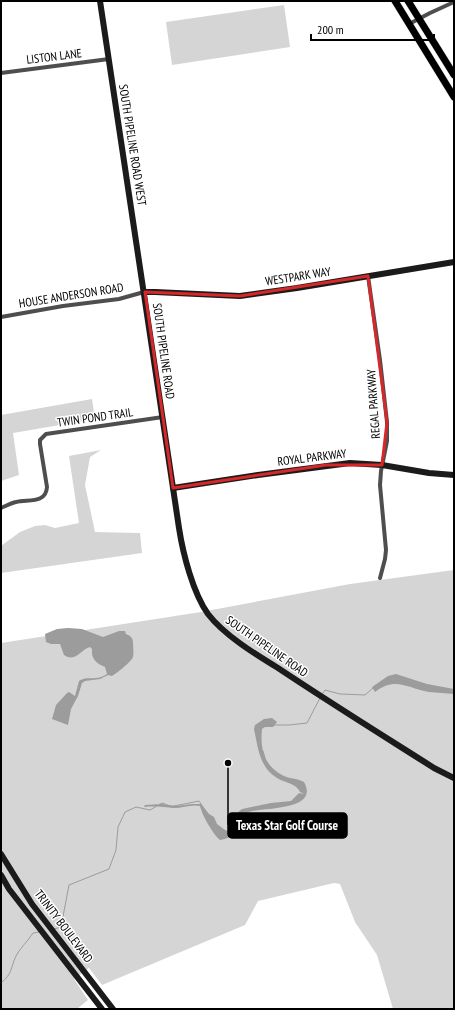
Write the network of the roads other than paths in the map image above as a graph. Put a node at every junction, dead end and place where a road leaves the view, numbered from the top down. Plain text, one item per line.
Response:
1 (100, 1) edge
2 (395, 1) edge
3 (408, 1) edge
4 (454, 2) edge
5 (419, 18) junction
6 (409, 24) junction
7 (109, 59) junction
8 (1, 73) edge
9 (454, 75) edge
10 (454, 80) edge
11 (446, 84) junction
12 (454, 97) edge
13 (454, 262) edge
14 (368, 276) junction
15 (145, 292) junction
16 (1, 317) edge
17 (163, 417) junction
18 (382, 465) junction
19 (454, 475) edge
20 (173, 488) junction
21 (1, 508) edge
22 (380, 578) dead end
23 (454, 778) edge
24 (1, 854) edge
25 (1, 875) edge
26 (102, 1009) edge
27 (113, 1009) edge

1 - 7 street, SOUTH PIPELINE ROAD WEST
2 - 6 main road
3 - 5 main road
4 - 5 street
5 - 6 street
5 - 9 main road
6 - 11 main road
7 - 8 street, LISTON LANE
7 - 15 street, SOUTH PIPELINE ROAD WEST
10 - 11 main road
11 - 12 main road
13 - 14 street, WESTPARK WAY
14 - 15 street, WESTPARK WAY
14 - 18 street, REGAL PARKWAY
15 - 16 street, HOUSE ANDERSON ROAD
15 - 17 street, SOUTH PIPELINE ROAD
17 - 20 street, SOUTH PIPELINE ROAD
17 - 21 street, TWIN POND TRAIL
18 - 19 street, ROYAL PARKWAY
18 - 20 street, ROYAL PARKWAY
18 - 22 street, REGAL PARKWAY
20 - 23 street, SOUTH PIPELINE ROAD
24 - 27 street, TRINITY BOULEVARD
25 - 26 street, TRINITY BOULEVARD

